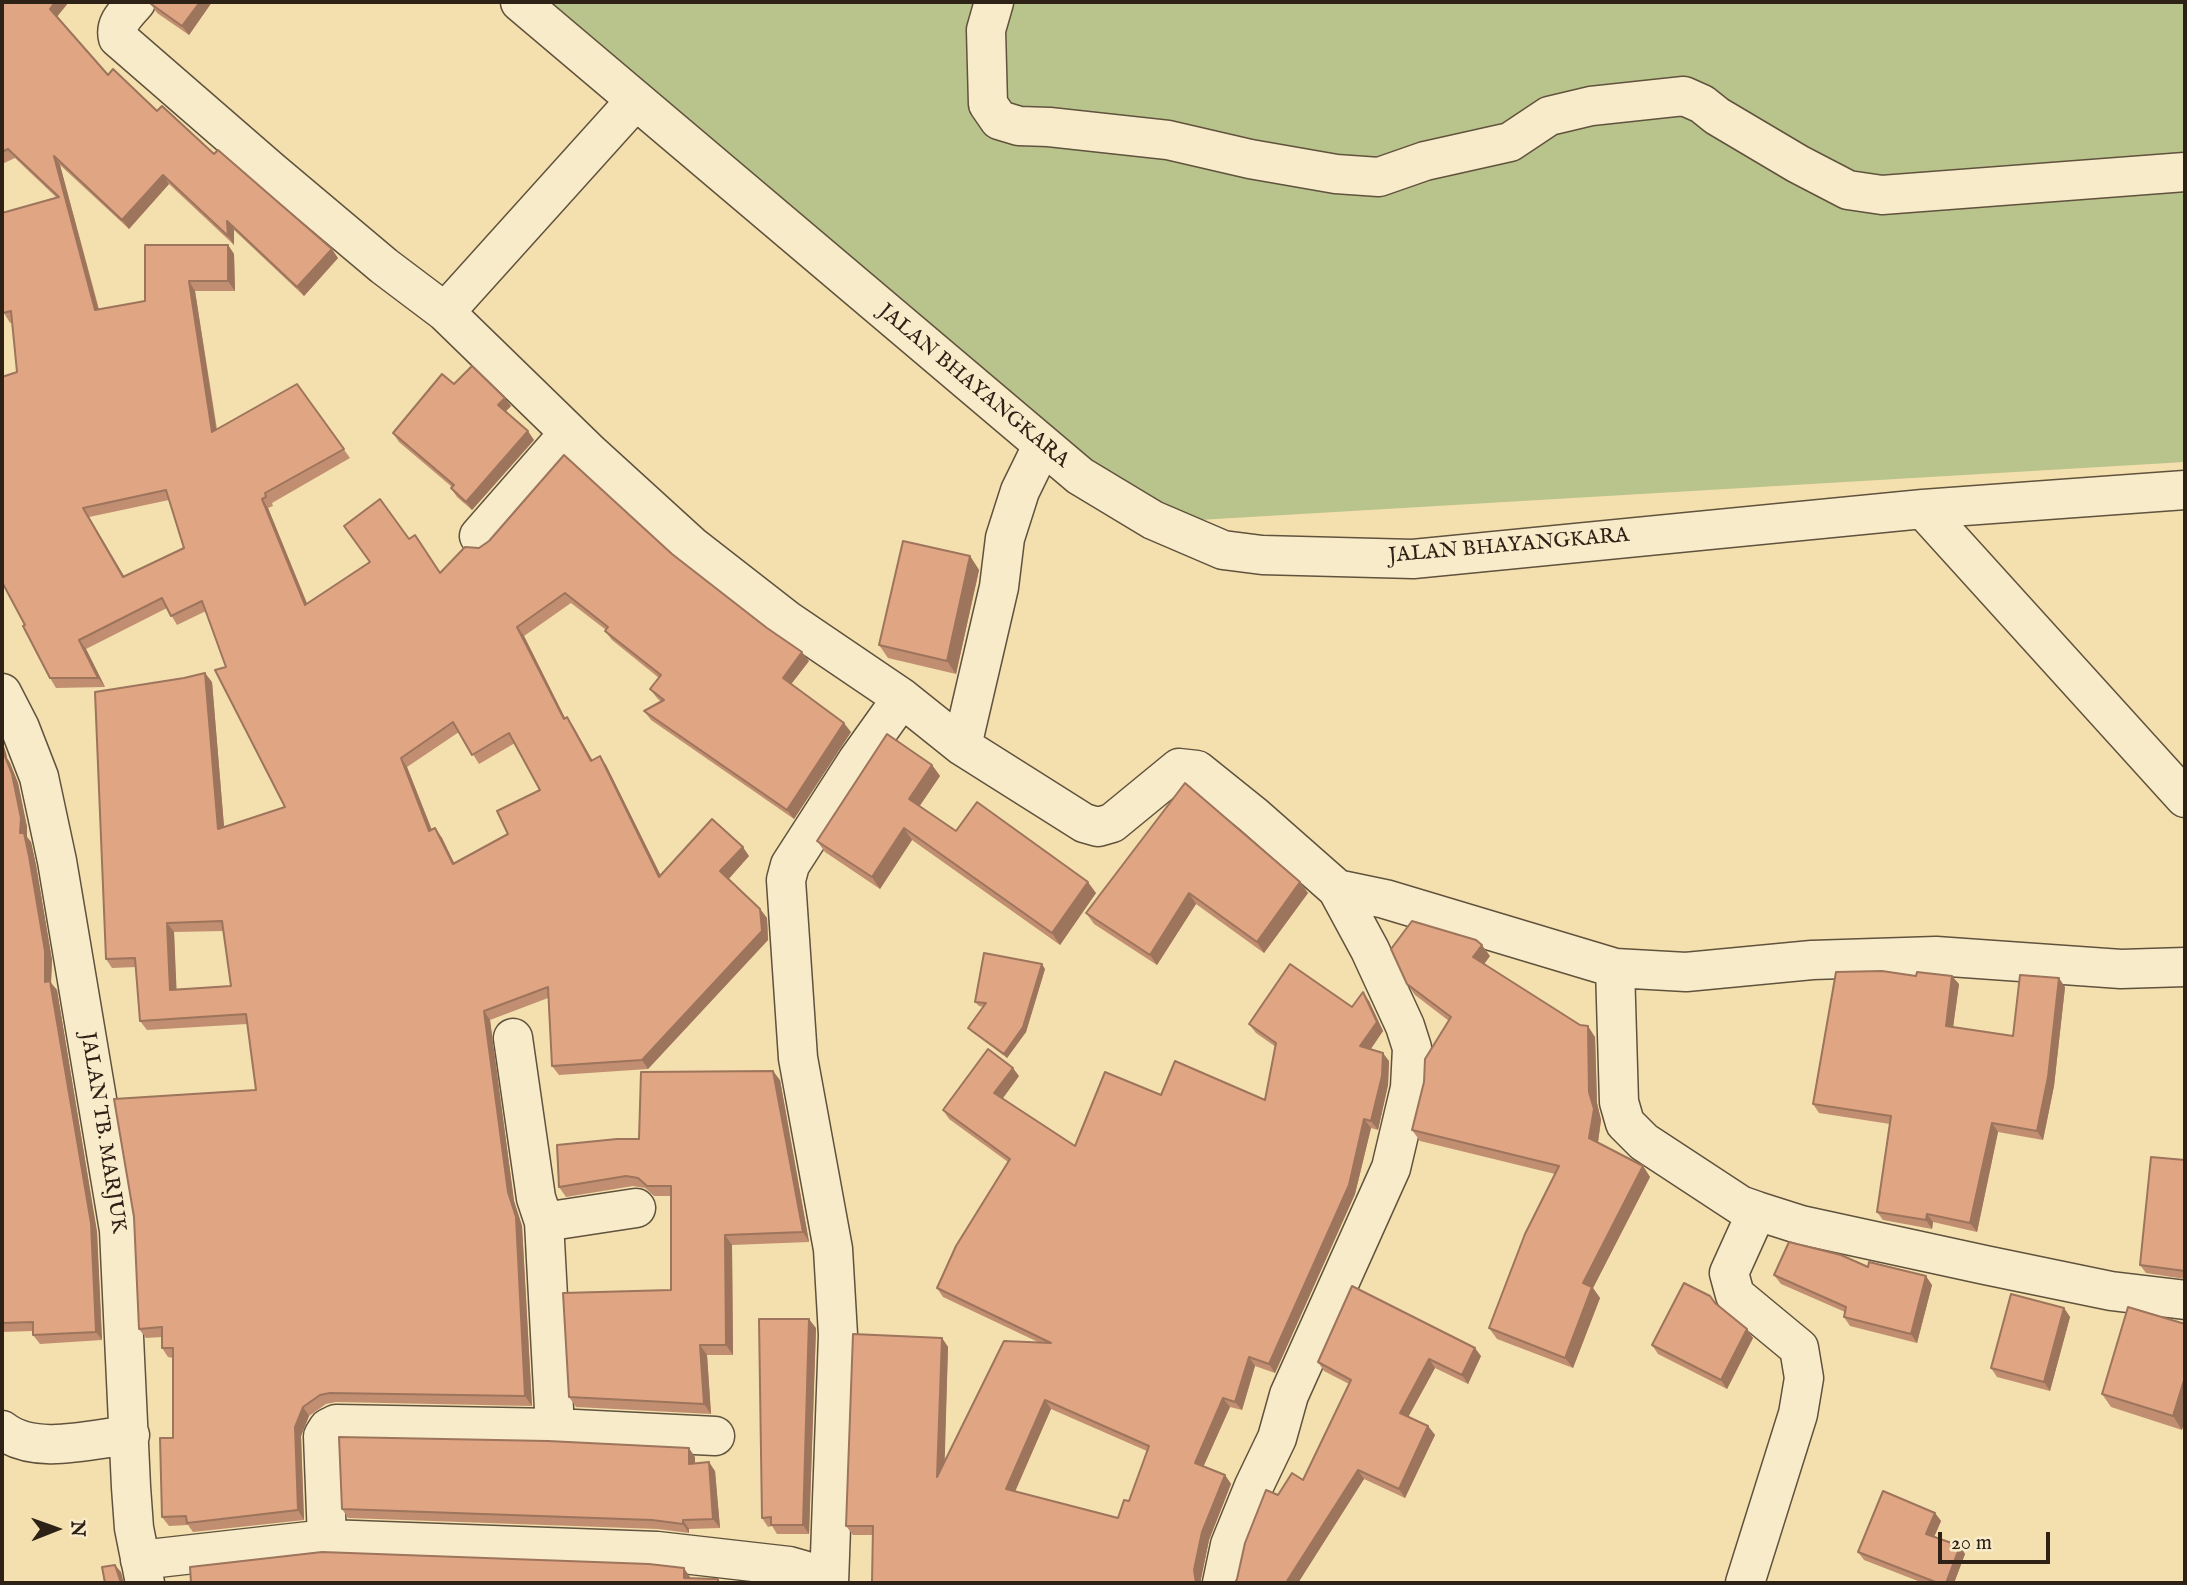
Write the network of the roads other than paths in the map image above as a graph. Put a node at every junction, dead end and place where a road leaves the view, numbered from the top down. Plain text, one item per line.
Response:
1 (136, 2) edge
2 (520, 2) edge
3 (994, 2) edge
4 (636, 100) junction
5 (2185, 172) edge
6 (444, 312) junction
7 (569, 433) junction
8 (1042, 446) junction
9 (2185, 490) edge
10 (1923, 509) junction
11 (479, 536) dead end
12 (2, 693) edge
13 (902, 698) junction
14 (962, 746) junction
15 (2185, 798) edge
16 (1337, 889) junction
17 (2185, 967) edge
18 (1615, 968) junction
19 (513, 1038) dead end
20 (636, 1208) dead end
21 (1757, 1211) junction
22 (544, 1222) junction
23 (2185, 1300) edge
24 (555, 1428) junction
25 (2, 1430) edge
26 (130, 1435) junction
27 (715, 1436) dead end
28 (327, 1539) junction
29 (142, 1572) edge
30 (829, 1583) edge
31 (1222, 1583) edge
32 (1745, 1583) edge

1 - 6 street
2 - 4 street, JALAN BHAYANGKARA
3 - 5 street
4 - 6 street
4 - 8 street, JALAN BHAYANGKARA
6 - 7 street
7 - 11 street
7 - 13 street
8 - 10 street, JALAN BHAYANGKARA
8 - 14 street
9 - 10 street, JALAN BHAYANGKARA
10 - 15 street
12 - 26 street, JALAN TB. MARJUK
13 - 14 street
13 - 30 street
14 - 16 street
16 - 18 street
16 - 31 street
17 - 18 street
18 - 21 street
19 - 22 street
20 - 22 street
21 - 23 street
21 - 32 street
22 - 24 street
24 - 27 street
24 - 28 street
25 - 26 street
26 - 29 street, JALAN TB. MARJUK
28 - 29 street
28 - 30 street

